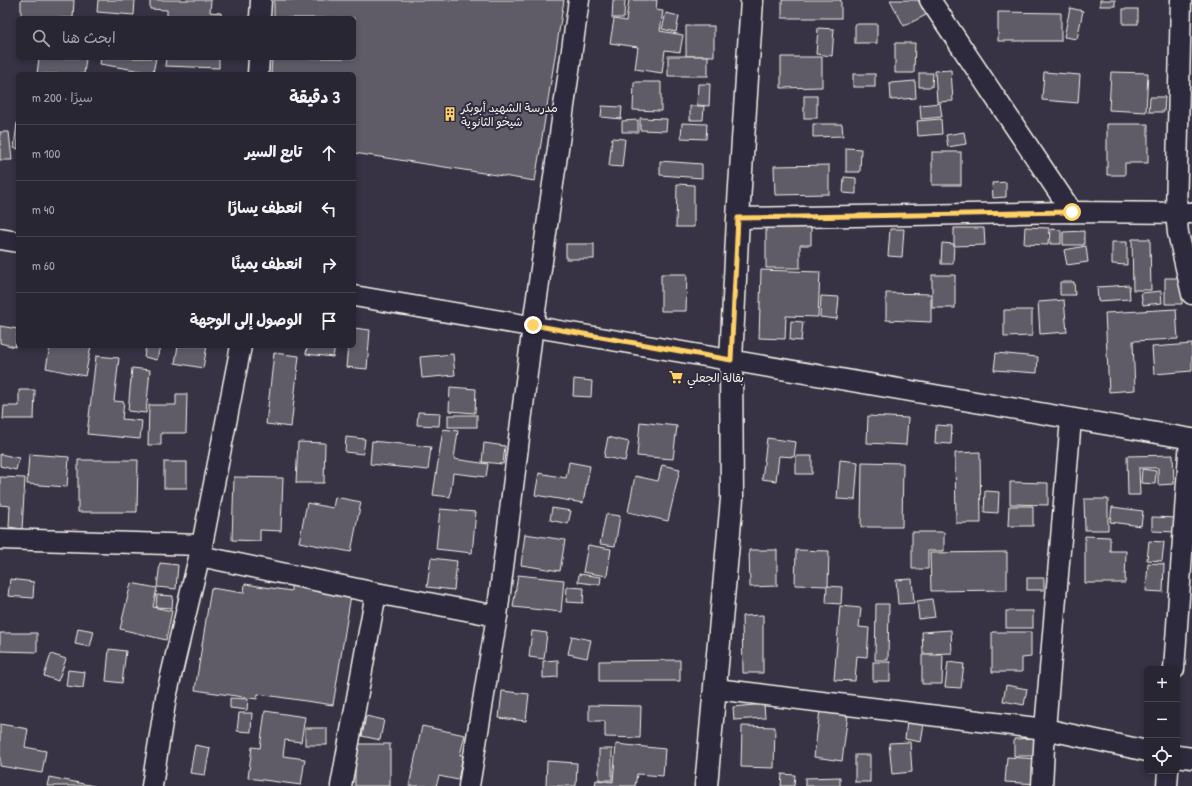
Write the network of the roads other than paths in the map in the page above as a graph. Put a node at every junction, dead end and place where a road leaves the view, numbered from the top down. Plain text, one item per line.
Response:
1 (260, 0) edge
2 (580, 0) edge
3 (752, 0) edge
4 (930, 0) edge
5 (1181, 0) edge
6 (260, 16) edge
7 (259, 60) edge
8 (258, 72) edge
9 (1072, 212) junction
10 (1184, 213) edge
11 (738, 218) junction
12 (0, 239) edge
13 (16, 242) edge
14 (1192, 294) edge
15 (356, 296) edge
16 (533, 325) junction
17 (241, 348) edge
18 (731, 360) junction
19 (1071, 419) junction
20 (1191, 439) edge
21 (0, 539) edge
22 (201, 550) junction
23 (376, 593) junction
24 (497, 616) junction
25 (1174, 666) edge
26 (716, 689) junction
27 (1045, 729) junction
28 (1144, 750) edge
29 (1180, 756) edge
30 (1192, 758) edge
31 (1168, 774) edge
32 (152, 786) edge
33 (341, 786) edge
34 (469, 786) edge
35 (706, 786) edge
36 (1042, 786) edge
37 (1167, 786) edge

1 - 6 street
2 - 16 street
3 - 11 street
4 - 9 street
5 - 10 street
7 - 8 street
9 - 10 street
9 - 11 street
10 - 14 street
11 - 18 street
12 - 13 street
15 - 16 street
16 - 18 street
16 - 24 street
17 - 22 street
18 - 19 street
18 - 26 street
19 - 20 street
19 - 27 street
20 - 25 street
21 - 22 street
22 - 23 street
22 - 32 street
23 - 24 street
23 - 33 street
24 - 34 street
26 - 27 street
26 - 35 street
27 - 28 street
27 - 36 street
29 - 30 street
31 - 37 street

